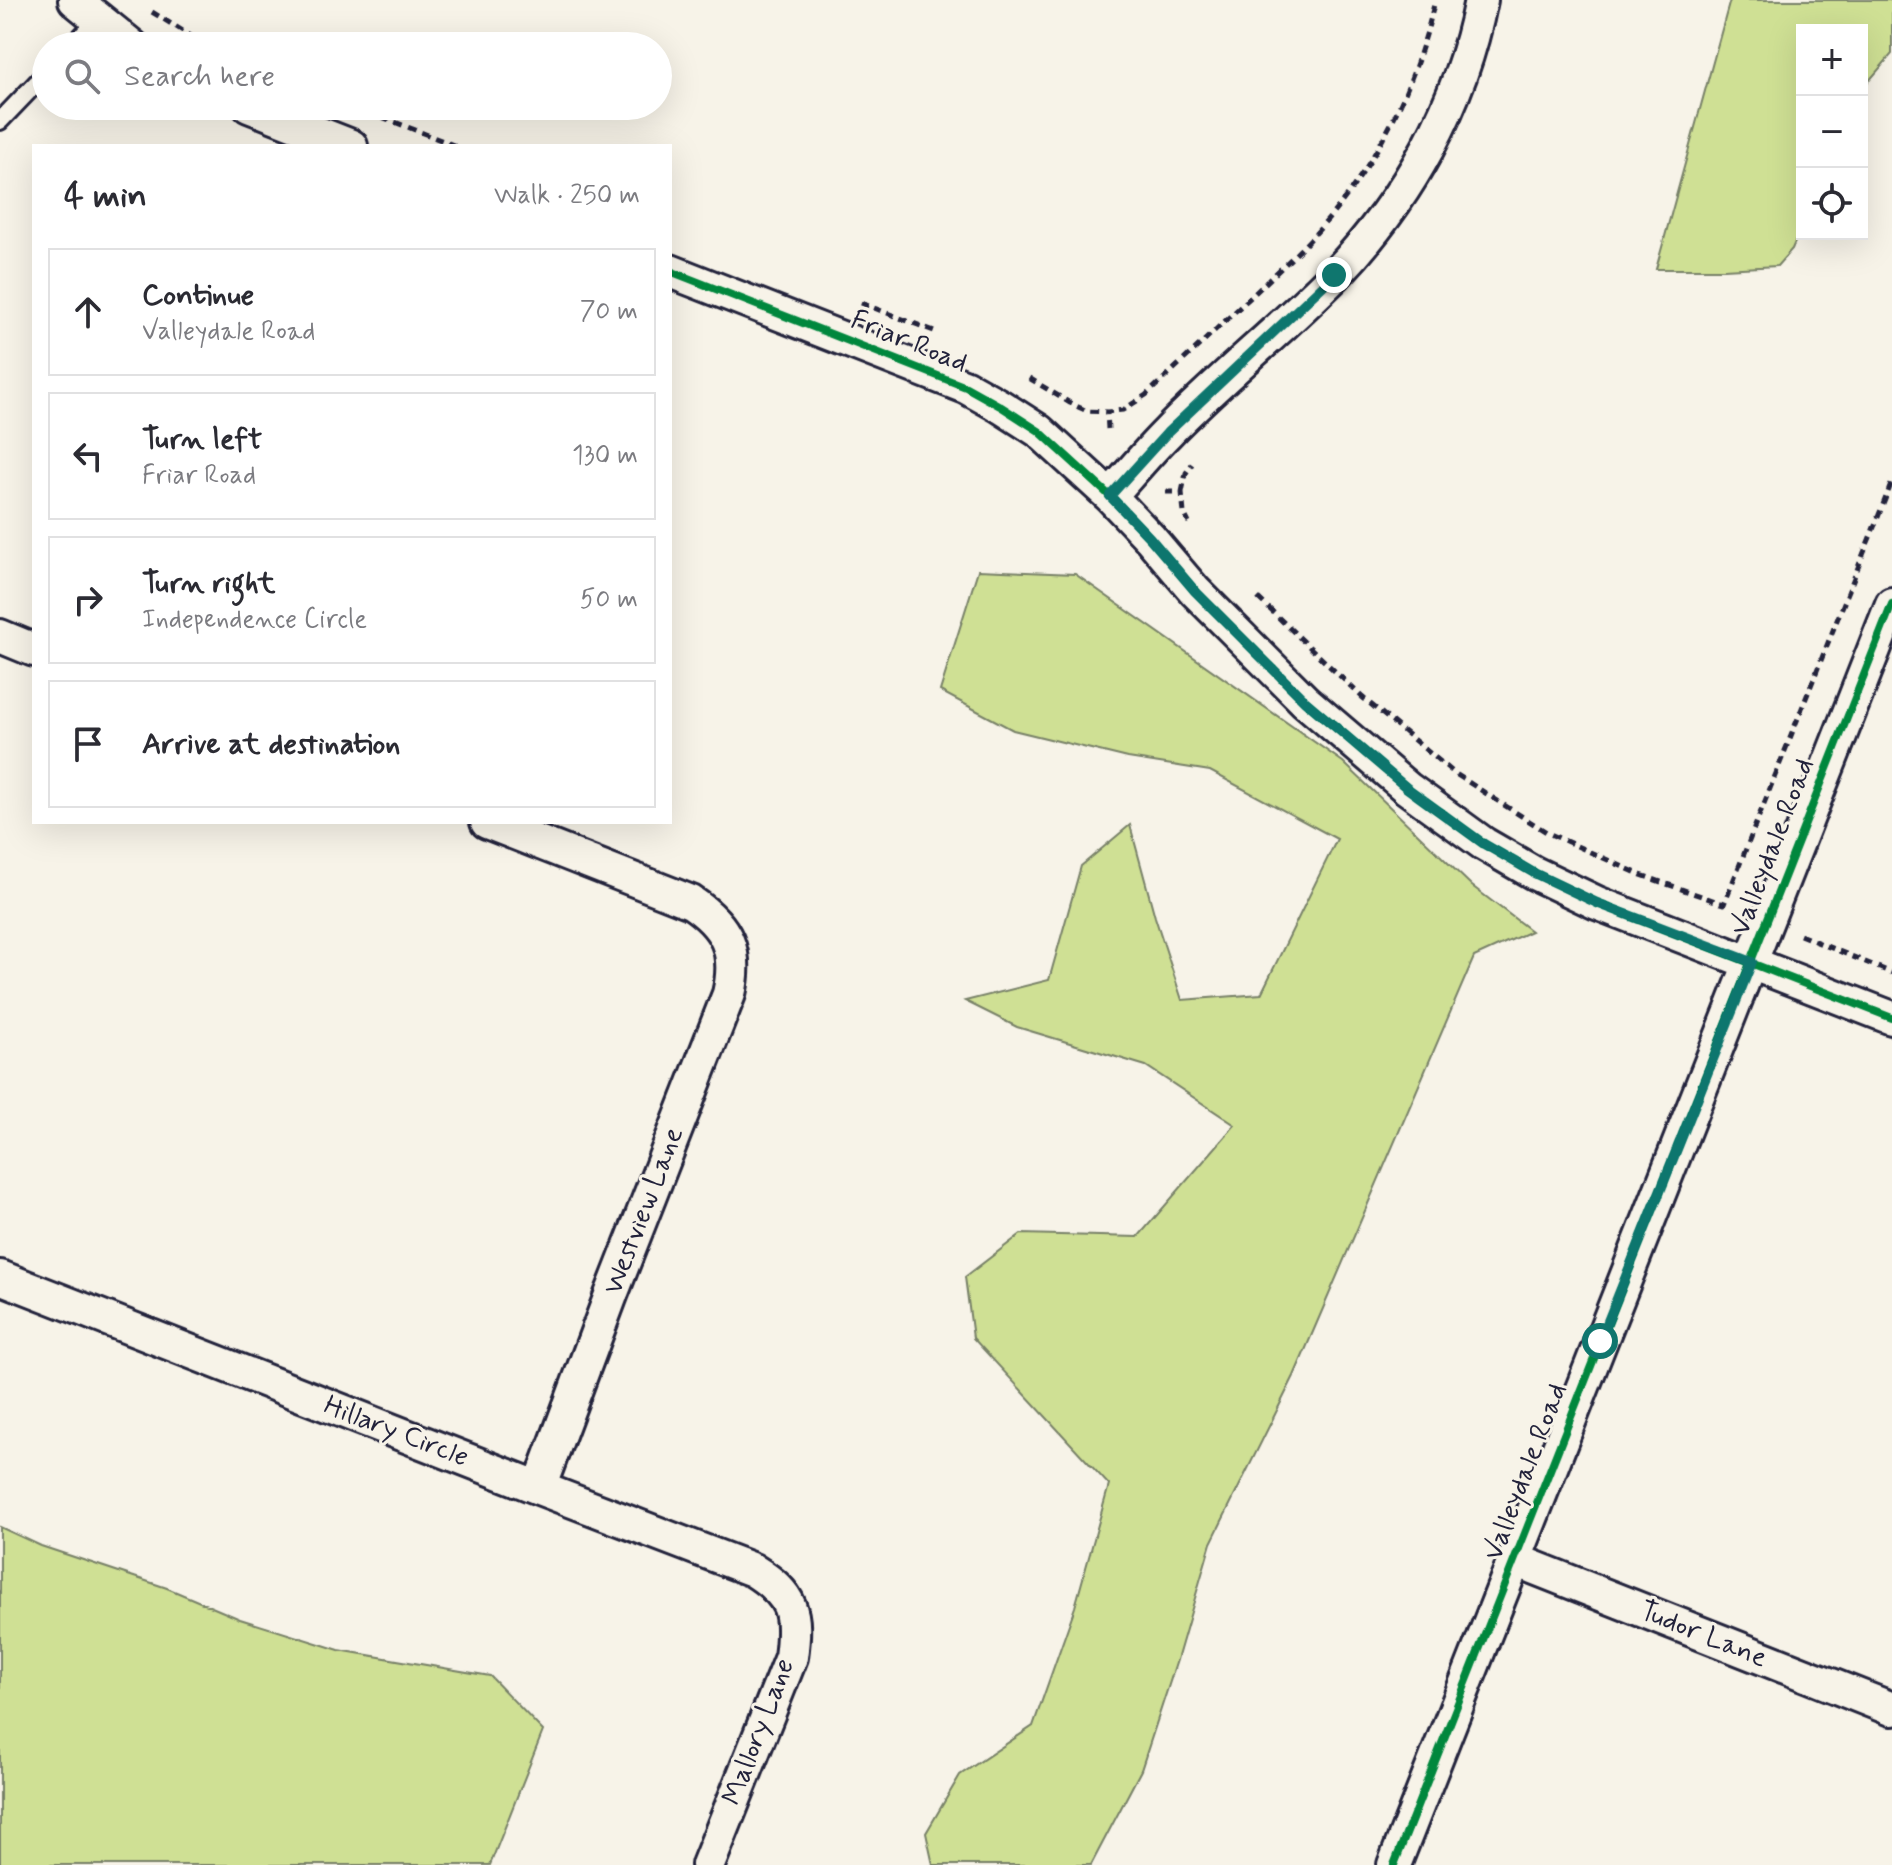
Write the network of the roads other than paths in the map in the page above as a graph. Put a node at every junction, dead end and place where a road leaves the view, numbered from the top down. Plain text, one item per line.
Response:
1 (1481, 0) edge
2 (86, 10) edge
3 (77, 32) edge
4 (114, 32) edge
5 (32, 88) edge
6 (285, 120) edge
7 (0, 121) edge
8 (346, 144) edge
9 (672, 272) edge
10 (1110, 496) junction
11 (1892, 604) edge
12 (0, 636) edge
13 (32, 649) edge
14 (492, 824) edge
15 (1752, 962) junction
16 (1892, 1018) edge
17 (0, 1277) edge
18 (539, 1488) junction
19 (1515, 1560) junction
20 (785, 1598) joint
21 (1892, 1709) edge
22 (708, 1865) edge
23 (1394, 1865) edge

1 - 10 street
2 - 3 lane
2 - 4 street
5 - 7 lane
6 - 8 street
9 - 10 street, Friar Road
10 - 15 street, Friar Road
11 - 15 street, Valleydale Road
12 - 13 street
14 - 18 street, Westview Lane
15 - 16 street, Friar Road
15 - 19 street, Valleydale Road
17 - 18 street, Hillary Circle
18 - 20 street, Hillary Circle
19 - 21 street, Tudor Lane
19 - 23 street, Valleydale Road
20 - 22 street, Mallory Lane

